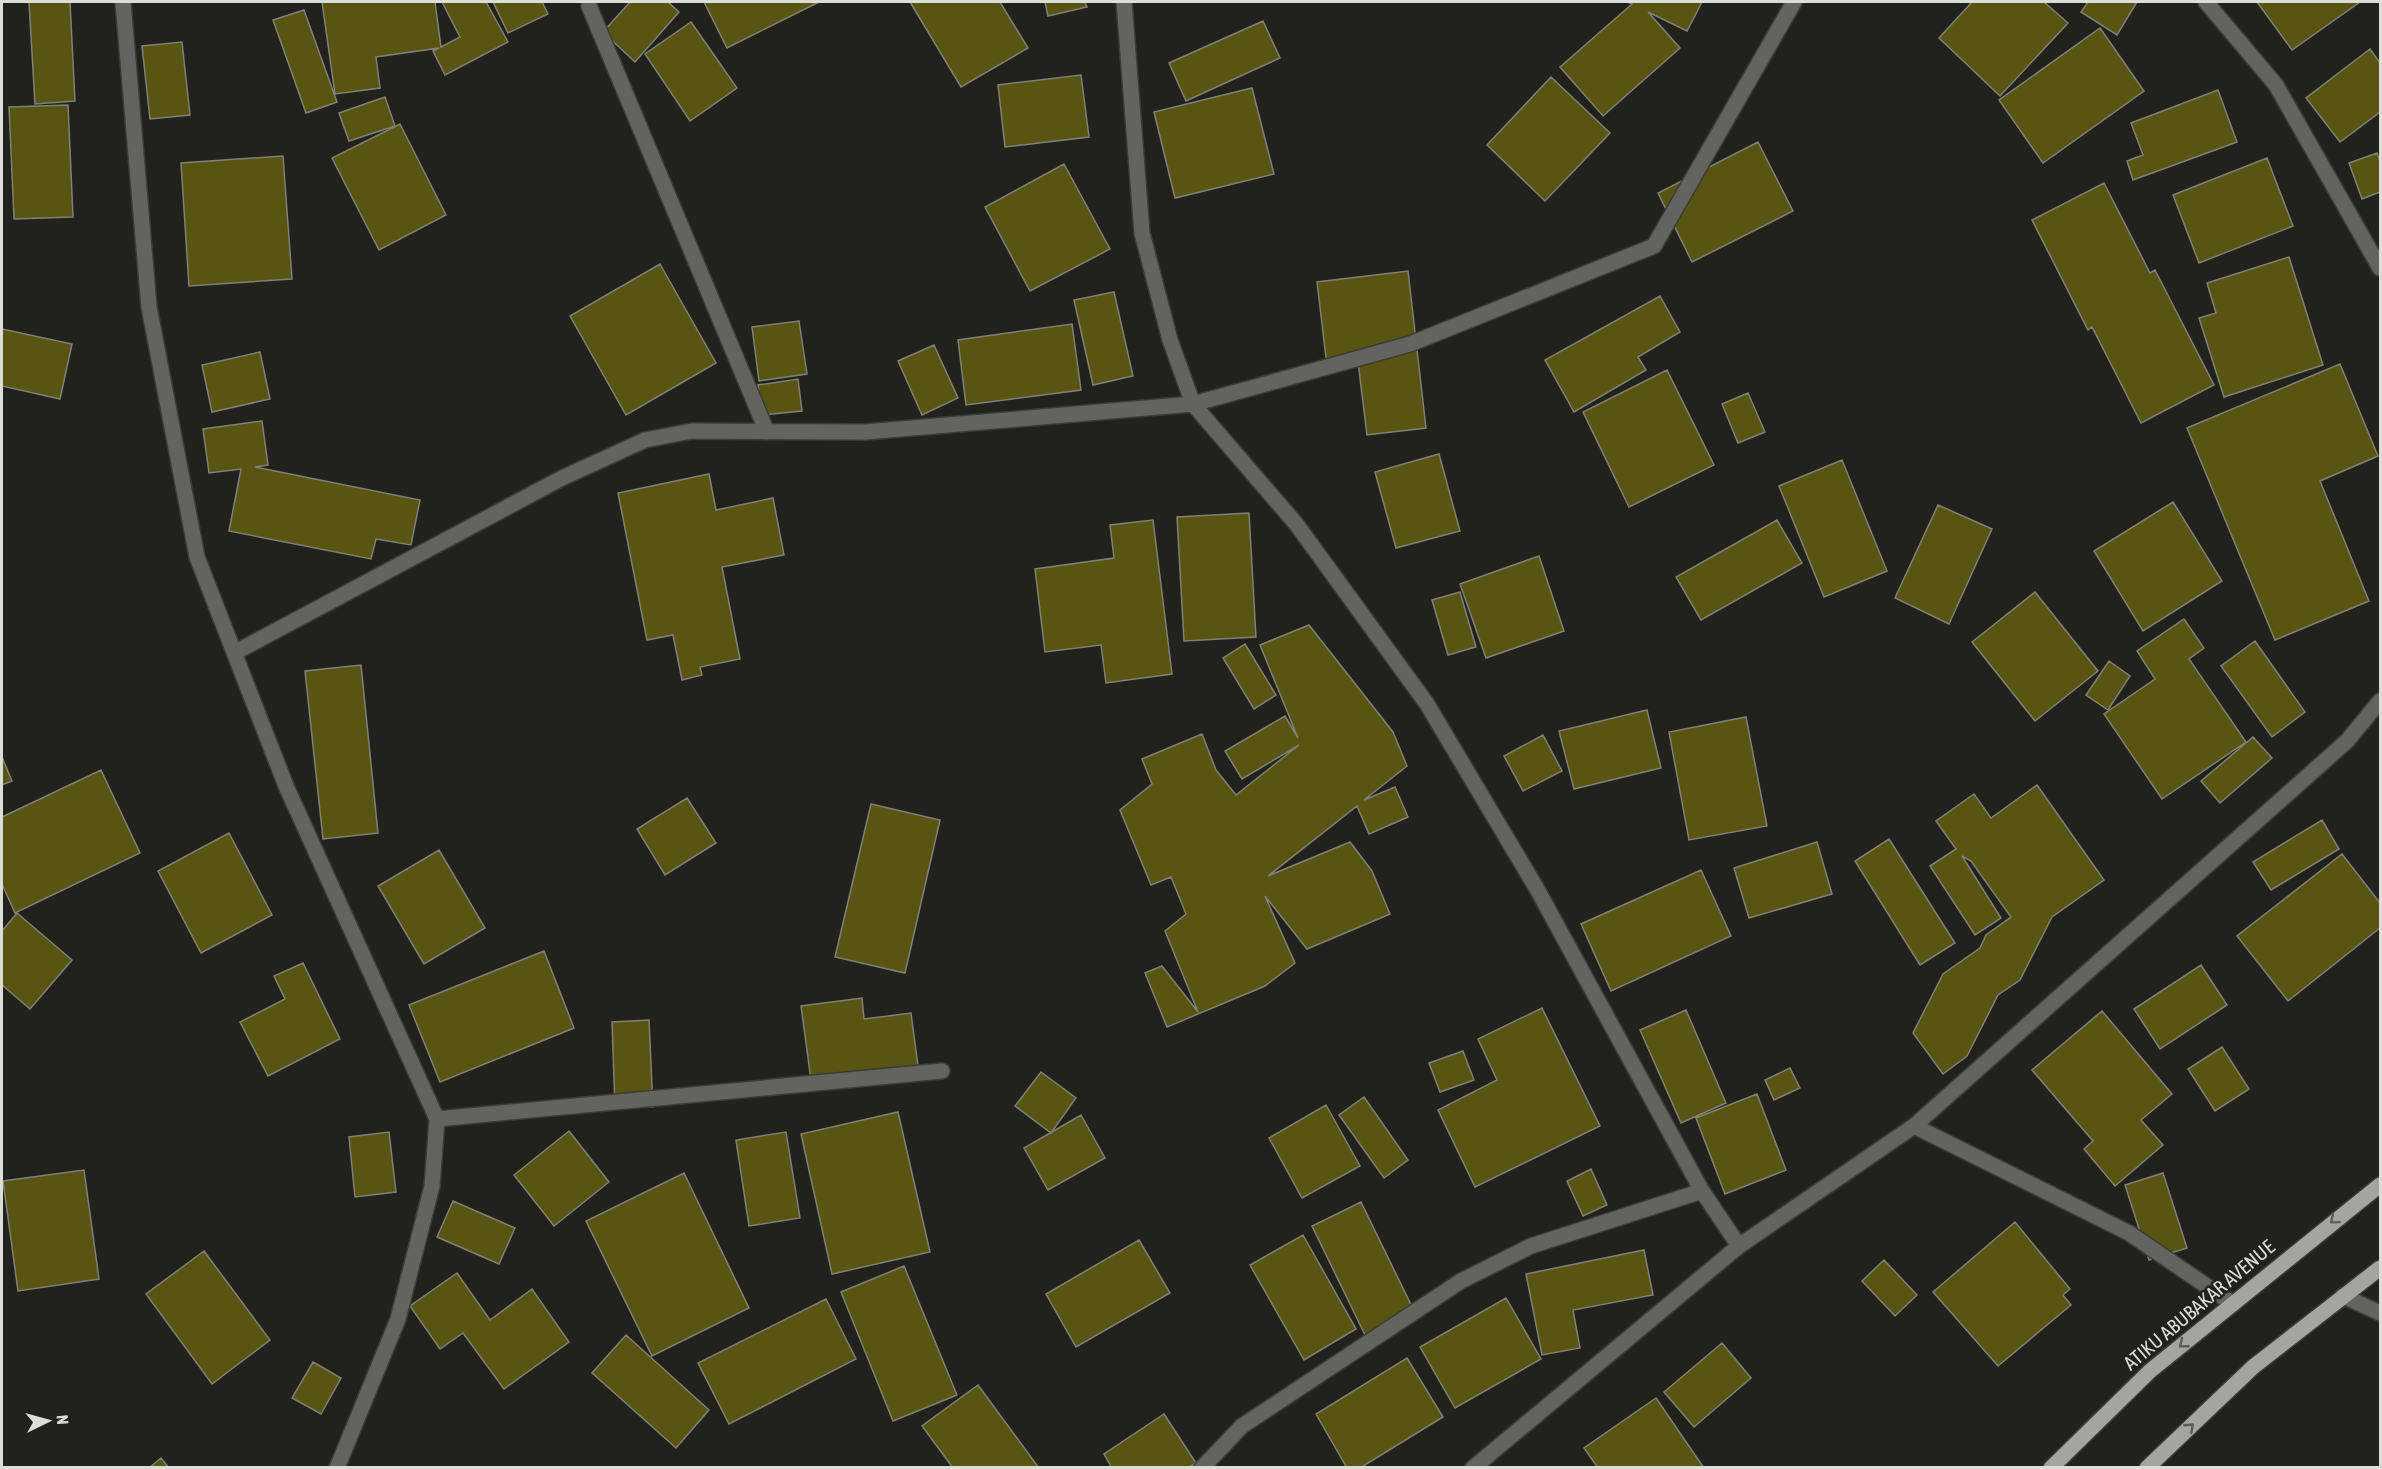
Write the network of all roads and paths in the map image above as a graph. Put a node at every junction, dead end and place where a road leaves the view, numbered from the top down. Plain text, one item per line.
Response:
1 (123, 2) edge
2 (1124, 2) edge
3 (1794, 2) edge
4 (2206, 2) edge
5 (589, 6) dead end
6 (2380, 268) edge
7 (1193, 404) junction
8 (767, 432) junction
9 (234, 653) junction
10 (2380, 701) edge
11 (942, 1071) dead end
12 (437, 1119) junction
13 (1914, 1126) junction
14 (2380, 1185) edge
15 (1702, 1191) junction
16 (1739, 1246) junction
17 (2380, 1268) edge
18 (2343, 1296) junction
19 (2233, 1304) junction
20 (2380, 1312) edge
21 (337, 1467) edge
22 (1202, 1467) edge
23 (1473, 1467) edge
24 (2051, 1467) edge
25 (2147, 1467) edge

1 - 9 street
2 - 7 street
3 - 7 street
4 - 6 street
5 - 8 street
7 - 8 street
7 - 15 street
8 - 9 street
9 - 12 street
10 - 13 street
11 - 12 street
12 - 21 street
13 - 16 street
13 - 19 street
14 -> 19 main road, ATIKU ABUBAKAR AVENUE
15 - 16 street
15 - 22 street
16 - 23 street
17 - 18 main road
18 - 20 street
25 -> 18 main road
19 -> 24 main road, ATIKU ABUBAKAR AVENUE

